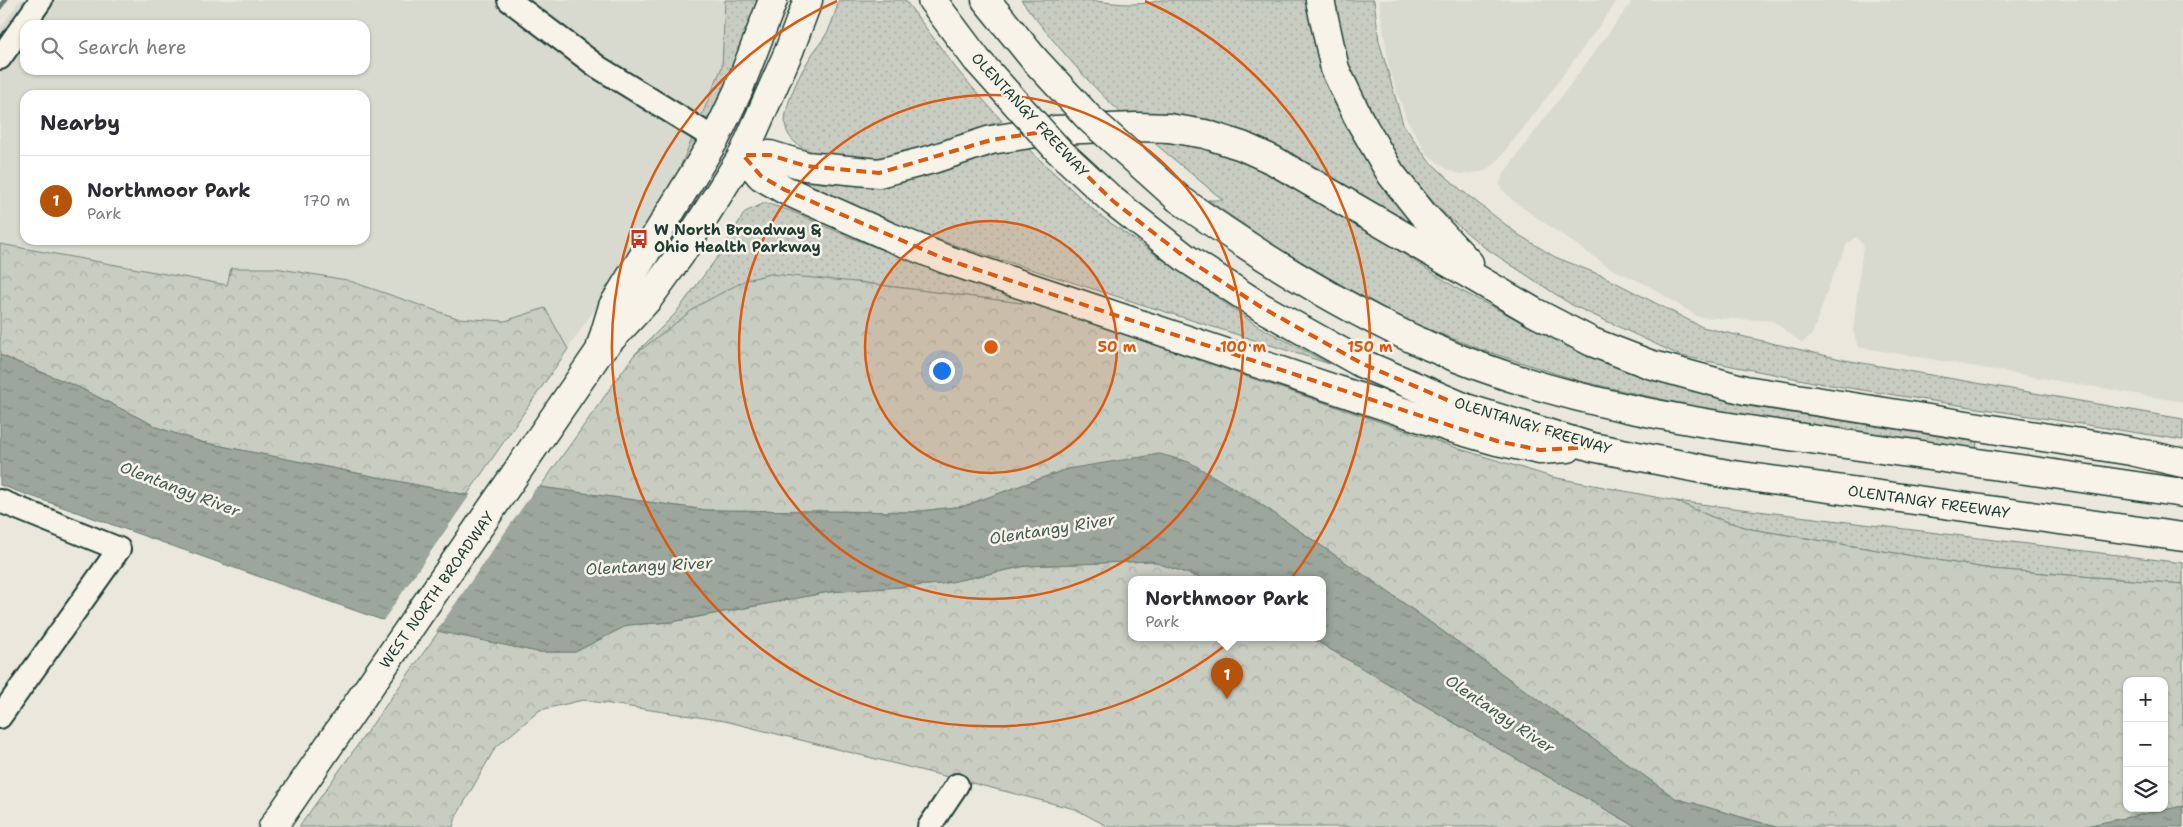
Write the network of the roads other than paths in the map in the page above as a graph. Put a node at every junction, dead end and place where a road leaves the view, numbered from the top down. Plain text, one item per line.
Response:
1 (41, 0) edge
2 (509, 0) edge
3 (773, 0) edge
4 (808, 0) edge
5 (932, 0) edge
6 (986, 0) edge
7 (1320, 0) edge
8 (27, 20) edge
9 (20, 30) edge
10 (0, 58) edge
11 (715, 139) junction
12 (743, 155) junction
13 (1491, 286) junction
14 (599, 352) junction
15 (1592, 447) junction
16 (2183, 463) edge
17 (2183, 493) edge
18 (0, 501) edge
19 (2183, 537) edge
20 (0, 717) edge
21 (958, 785) dead end
22 (273, 827) edge
23 (929, 827) edge

1 - 8 street
2 - 11 street
3 - 11 main road, WEST NORTH BROADWAY
4 - 12 main road, WEST NORTH BROADWAY
5 - 15 main road, OLENTANGY FREEWAY, bridge
6 - 17 main road, bridge
7 - 13 main road
9 - 10 street
11 - 12 main road
11 - 14 main road, WEST NORTH BROADWAY
12 - 13 main road
12 - 14 main road, WEST NORTH BROADWAY
12 - 15 main road
13 - 16 main road
14 - 22 main road, WEST NORTH BROADWAY
15 - 19 main road, OLENTANGY FREEWAY
18 - 20 street
21 - 23 street

